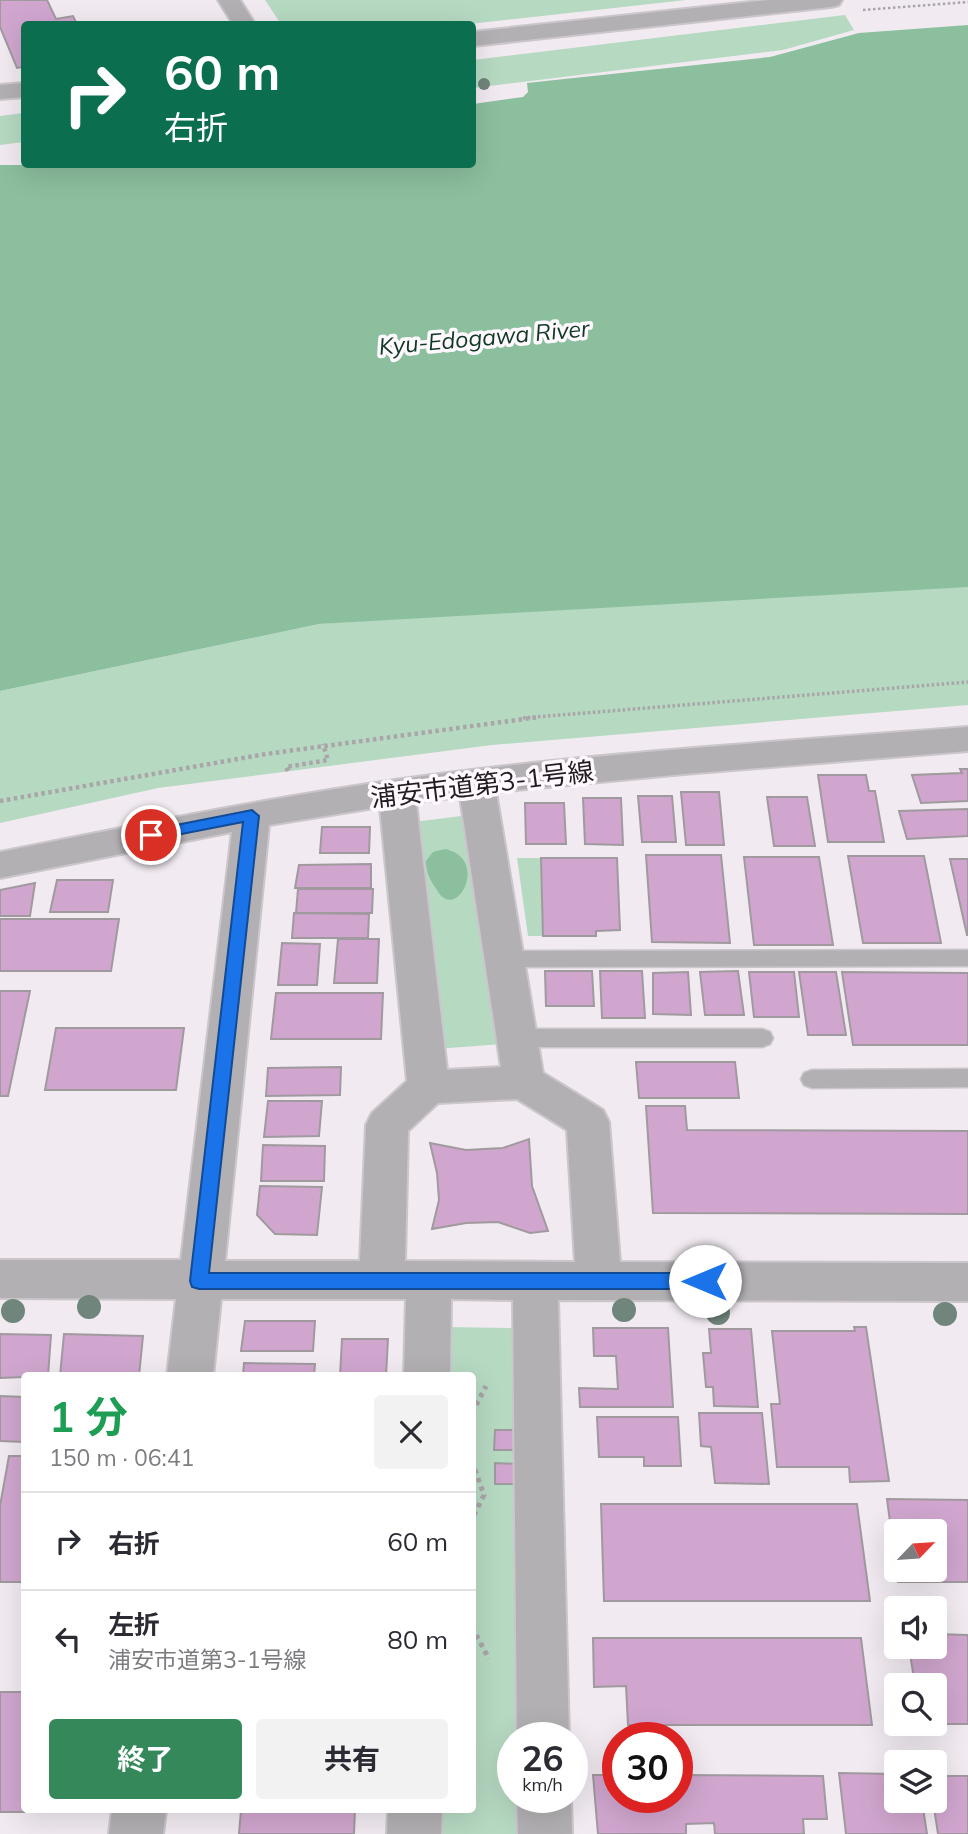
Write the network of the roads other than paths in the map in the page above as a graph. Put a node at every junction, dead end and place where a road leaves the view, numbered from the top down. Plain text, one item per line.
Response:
1 (229, 0) edge
2 (831, 0) edge
3 (242, 21) edge
4 (476, 39) edge
5 (21, 90) edge
6 (0, 92) edge
7 (968, 739) edge
8 (476, 782) junction
9 (397, 792) junction
10 (252, 816) junction
11 (0, 864) edge
12 (968, 958) edge
13 (504, 959) junction
14 (517, 1038) junction
15 (762, 1038) dead end
16 (968, 1078) edge
17 (813, 1079) dead end
18 (524, 1083) junction
19 (428, 1087) junction
20 (0, 1279) edge
21 (382, 1279) junction
22 (429, 1280) junction
23 (599, 1280) junction
24 (199, 1281) junction
25 (534, 1281) junction
26 (968, 1282) edge
27 (190, 1372) edge
28 (427, 1372) edge
29 (543, 1722) edge
30 (139, 1813) edge
31 (415, 1813) edge
32 (544, 1813) edge
33 (136, 1834) edge
34 (414, 1834) edge
35 (545, 1834) edge

1 - 3 street
2 - 4 street
5 - 6 street
7 - 8 street, 浦安市道第3-1号線
8 - 9 street, 浦安市道第3-1号線
8 - 13 street
9 - 10 street, 浦安市道第3-1号線
9 - 19 street
10 - 11 street, 浦安市道第3-1号線
10 - 24 street
12 - 13 lane
13 - 14 street
14 - 15 lane
14 - 18 street
16 - 17 lane
18 - 19 street
18 - 23 street
19 - 21 street
20 - 24 street
21 - 22 street
21 - 24 street
22 - 25 street
22 - 28 street
23 - 25 street
23 - 26 street
24 - 27 street
25 - 29 street
30 - 33 street
31 - 34 street
32 - 35 street

